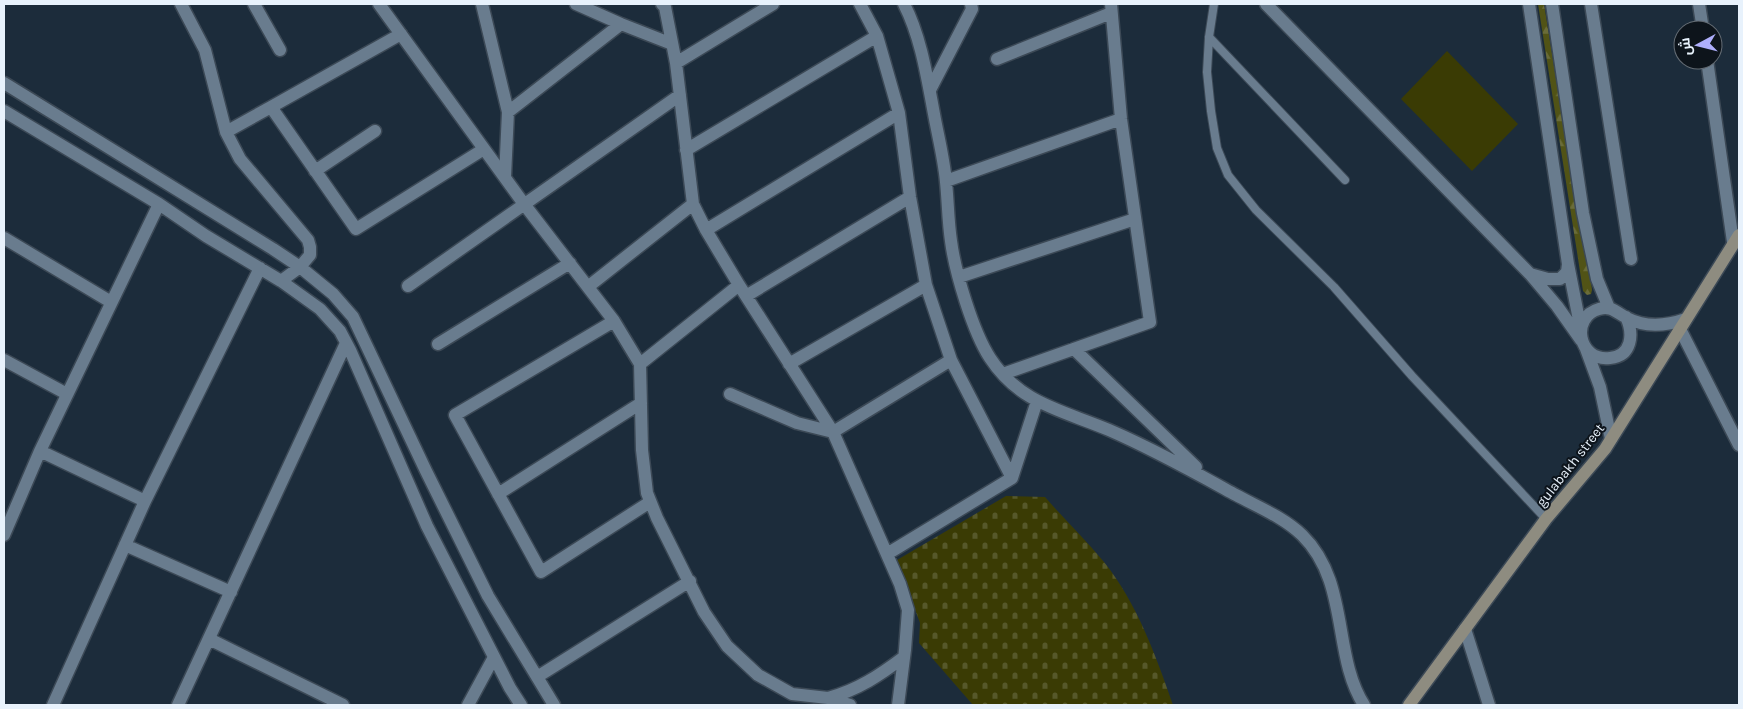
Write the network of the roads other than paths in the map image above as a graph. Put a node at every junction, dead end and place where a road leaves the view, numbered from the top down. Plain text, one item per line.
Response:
1 (181, 4) edge
2 (254, 4) edge
3 (379, 4) edge
4 (482, 4) edge
5 (576, 4) edge
6 (662, 4) edge
7 (773, 4) edge
8 (860, 4) edge
9 (904, 4) edge
10 (972, 4) edge
11 (1214, 4) edge
12 (1266, 4) edge
13 (1529, 4) edge
14 (1552, 4) edge
15 (1591, 4) edge
16 (1699, 4) edge
17 (1111, 8) edge
18 (1701, 20) edge
19 (621, 24) junction
20 (401, 34) junction
21 (877, 36) junction
22 (1209, 37) junction
23 (672, 44) junction
24 (280, 50) dead end
25 (997, 59) dead end
26 (676, 63) junction
27 (1709, 70) edge
28 (4, 83) edge
29 (930, 90) junction
30 (680, 95) junction
31 (271, 107) junction
32 (4, 110) edge
33 (508, 112) junction
34 (899, 113) junction
35 (1121, 118) junction
36 (375, 131) dead end
37 (226, 132) junction
38 (484, 149) junction
39 (686, 150) junction
40 (315, 171) junction
41 (505, 177) junction
42 (1345, 180) dead end
43 (946, 181) junction
44 (910, 197) junction
45 (159, 204) junction
46 (524, 204) junction
47 (693, 204) junction
48 (1135, 219) junction
49 (706, 230) junction
50 (4, 238) edge
51 (1736, 238) edge
52 (1631, 259) dead end
53 (570, 263) junction
54 (1568, 264) junction
55 (300, 266) junction
56 (260, 268) junction
57 (1530, 274) junction
58 (959, 277) junction
59 (281, 281) junction
60 (739, 285) junction
61 (926, 285) junction
62 (408, 286) dead end
63 (589, 286) junction
64 (746, 296) junction
65 (111, 302) junction
66 (1609, 308) junction
67 (1626, 317) junction
68 (614, 321) junction
69 (1683, 324) junction
70 (1583, 340) junction
71 (346, 343) junction
72 (438, 344) dead end
73 (1074, 349) junction
74 (4, 360) edge
75 (951, 360) junction
76 (640, 364) junction
77 (789, 364) junction
78 (1003, 374) junction
79 (67, 394) junction
80 (730, 394) dead end
81 (1037, 401) junction
82 (641, 403) junction
83 (832, 432) junction
84 (1611, 439) junction
85 (1739, 445) edge
86 (40, 451) junction
87 (1012, 478) junction
88 (1208, 480) junction
89 (498, 494) junction
90 (145, 501) junction
91 (650, 502) junction
92 (1546, 519) junction
93 (4, 535) edge
94 (125, 545) junction
95 (887, 554) junction
96 (690, 581) junction
97 (231, 592) junction
98 (1466, 629) junction
99 (209, 639) junction
100 (494, 657) junction
101 (904, 657) junction
102 (537, 677) junction
103 (828, 698) junction
104 (53, 705) edge
105 (178, 705) edge
106 (343, 705) edge
107 (468, 705) edge
108 (522, 705) edge
109 (554, 705) edge
110 (850, 705) edge
111 (898, 705) edge
112 (1364, 705) edge
113 (1410, 705) edge
114 (1489, 705) edge

1 - 37 street
2 - 24 street
3 - 20 street
4 - 33 street
5 - 19 street
6 - 23 street
7 - 26 street
8 - 21 street
9 - 29 street
10 - 29 street
11 - 22 lane
12 - 57 street
13 - 54 street
14 - 66 street
15 - 52 street
16 - 18 street
17 - 25 street
17 - 35 street
19 - 23 street
19 - 33 street
20 - 31 street
20 - 38 street
21 - 34 street
21 - 39 street
22 - 42 lane
22 - 92 lane
23 - 26 street
26 - 30 street
27 - 51 street
28 - 55 street
29 - 43 street
30 - 39 street
30 - 46 street
31 - 37 street
31 - 40 street
32 - 45 street
33 - 41 street
34 - 44 street
34 - 49 street
35 - 43 street
35 - 48 street
36 - 40 street
37 - 55 street
38 - 40 street
38 - 41 street
39 - 47 street
41 - 46 street
43 - 58 street
44 - 61 street
44 - 64 street
45 - 56 street
45 - 65 street
46 - 53 street
46 - 62 street
47 - 49 street
47 - 63 street
48 - 58 street
48 - 73 street
49 - 60 street
50 - 65 street
51 - 69 street, gulabakh street
53 - 63 street
53 - 72 street
54 - 57 street
54 - 70 street
55 - 59 street
55 - 102 street
56 - 59 street
56 - 90 street
57 - 70 street
58 - 78 street
59 - 71 street
60 - 64 street
60 - 76 street
61 - 75 street
61 - 77 street
63 - 68 street
64 - 77 street
65 - 79 street
66 - 67 street
66 - 70 street
67 - 69 street
67 - 70 street
68 - 76 street
68 - 89 street
69 - 84 street, gulabakh street
69 - 85 street
70 - 84 street
71 - 97 street
71 - 100 street
73 - 78 street
73 - 88 street
74 - 79 street
75 - 83 street
75 - 87 street
76 - 82 street
77 - 83 street
78 - 81 street
79 - 86 street
80 - 83 street
81 - 87 street
81 - 88 street
82 - 89 street
82 - 91 street
83 - 95 street
84 - 92 street, gulabakh street
86 - 90 street
86 - 93 street
87 - 95 street
88 - 112 street
89 - 91 street
90 - 94 street
91 - 96 street
92 - 98 street, gulabakh street
94 - 97 street
94 - 104 street
95 - 101 street
96 - 102 street
96 - 103 street
97 - 99 street
98 - 113 street, gulabakh street
98 - 114 street
99 - 105 street
99 - 106 street
100 - 107 street
100 - 108 street
101 - 103 street
101 - 111 street
102 - 109 street
103 - 110 street

